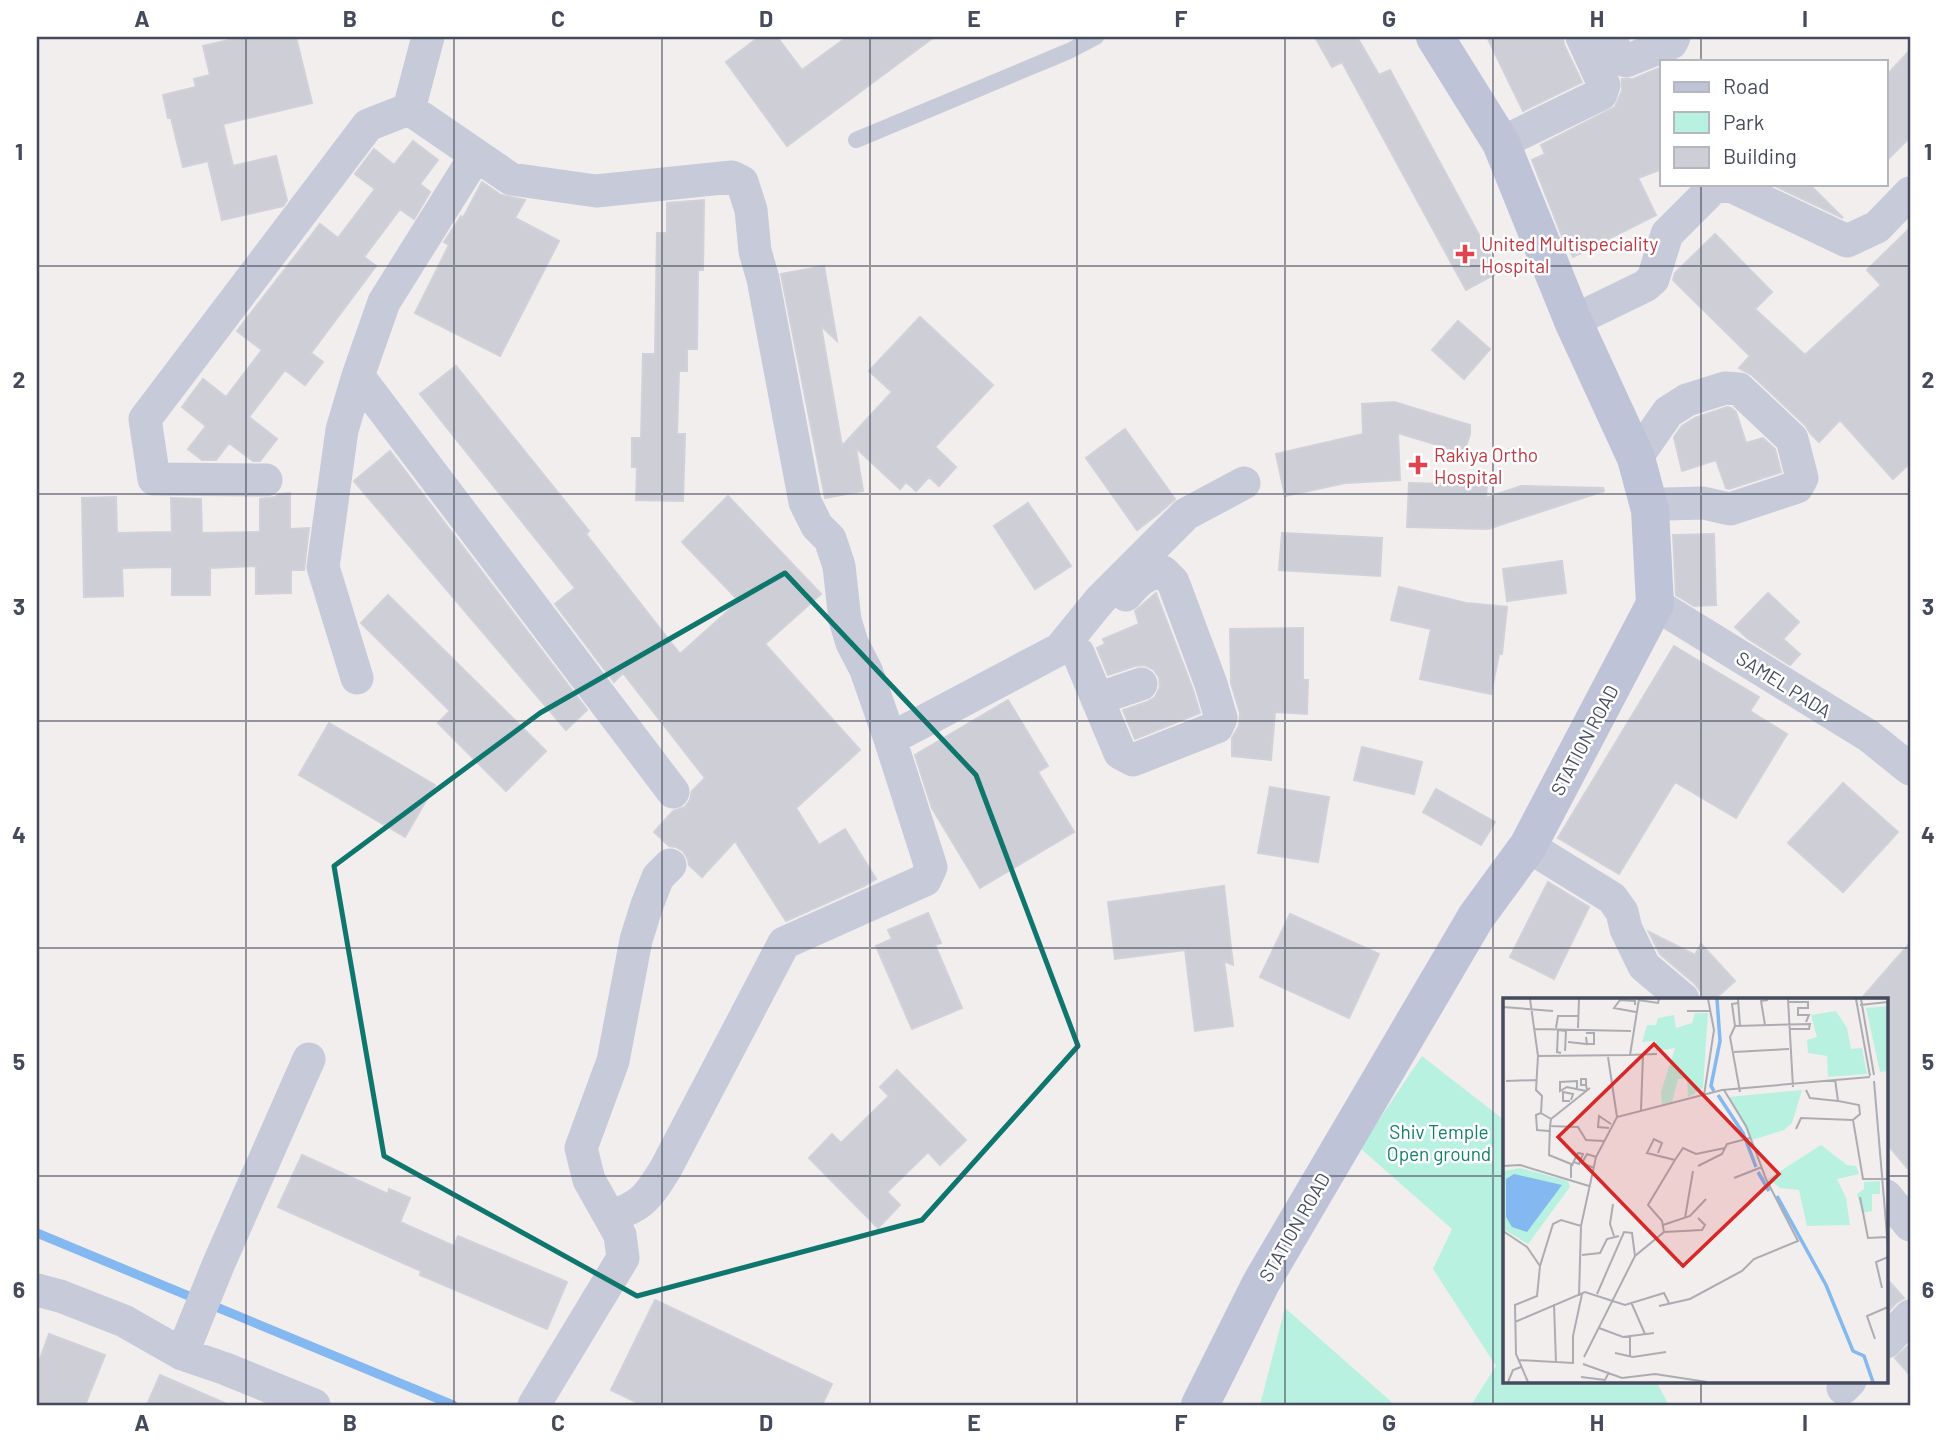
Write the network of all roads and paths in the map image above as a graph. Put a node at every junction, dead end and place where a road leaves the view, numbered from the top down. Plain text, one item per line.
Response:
1 (428, 37) edge
2 (1096, 37) edge
3 (1582, 37) edge
4 (1610, 37) edge
5 (1674, 37) edge
6 (1438, 38) edge
7 (409, 109) junction
8 (856, 140) dead end
9 (1501, 143) junction
10 (475, 155) junction
11 (1910, 193) edge
12 (1573, 321) junction
13 (358, 376) junction
14 (1636, 458) junction
15 (266, 480) dead end
16 (1244, 483) dead end
17 (1648, 507) junction
18 (1655, 604) junction
19 (1069, 651) junction
20 (357, 678) dead end
21 (1141, 684) dead end
22 (1097, 699) junction
23 (890, 739) junction
24 (1910, 769) edge
25 (673, 792) dead end
26 (1528, 846) junction
27 (670, 865) dead end
28 (1681, 998) edge
29 (309, 1059) dead end
30 (1888, 1198) edge
31 (610, 1216) junction
32 (1910, 1225) edge
33 (37, 1290) edge
34 (1910, 1316) edge
35 (1888, 1340) edge
36 (182, 1354) junction
37 (535, 1402) edge
38 (314, 1405) edge
39 (1200, 1405) edge

1 - 7 street
2 - 8 lane
3 - 9 street
4 - 5 street
6 - 9 main road
7 - 10 street
7 - 15 street
9 - 12 main road
10 - 13 street
10 - 23 street
11 - 12 street
12 - 14 main road
13 - 20 street
13 - 25 street
14 - 17 main road
14 - 17 street
16 - 19 street
17 - 18 main road
18 - 24 street, SAMEL PADA
18 - 26 main road, STATION ROAD
19 - 22 street
19 - 22 street
19 - 23 street
21 - 22 street
23 - 31 street
26 - 28 street
26 - 39 main road, STATION ROAD
27 - 31 street
29 - 36 street
30 - 32 street
31 - 37 street
33 - 36 street
34 - 35 street
36 - 38 street

